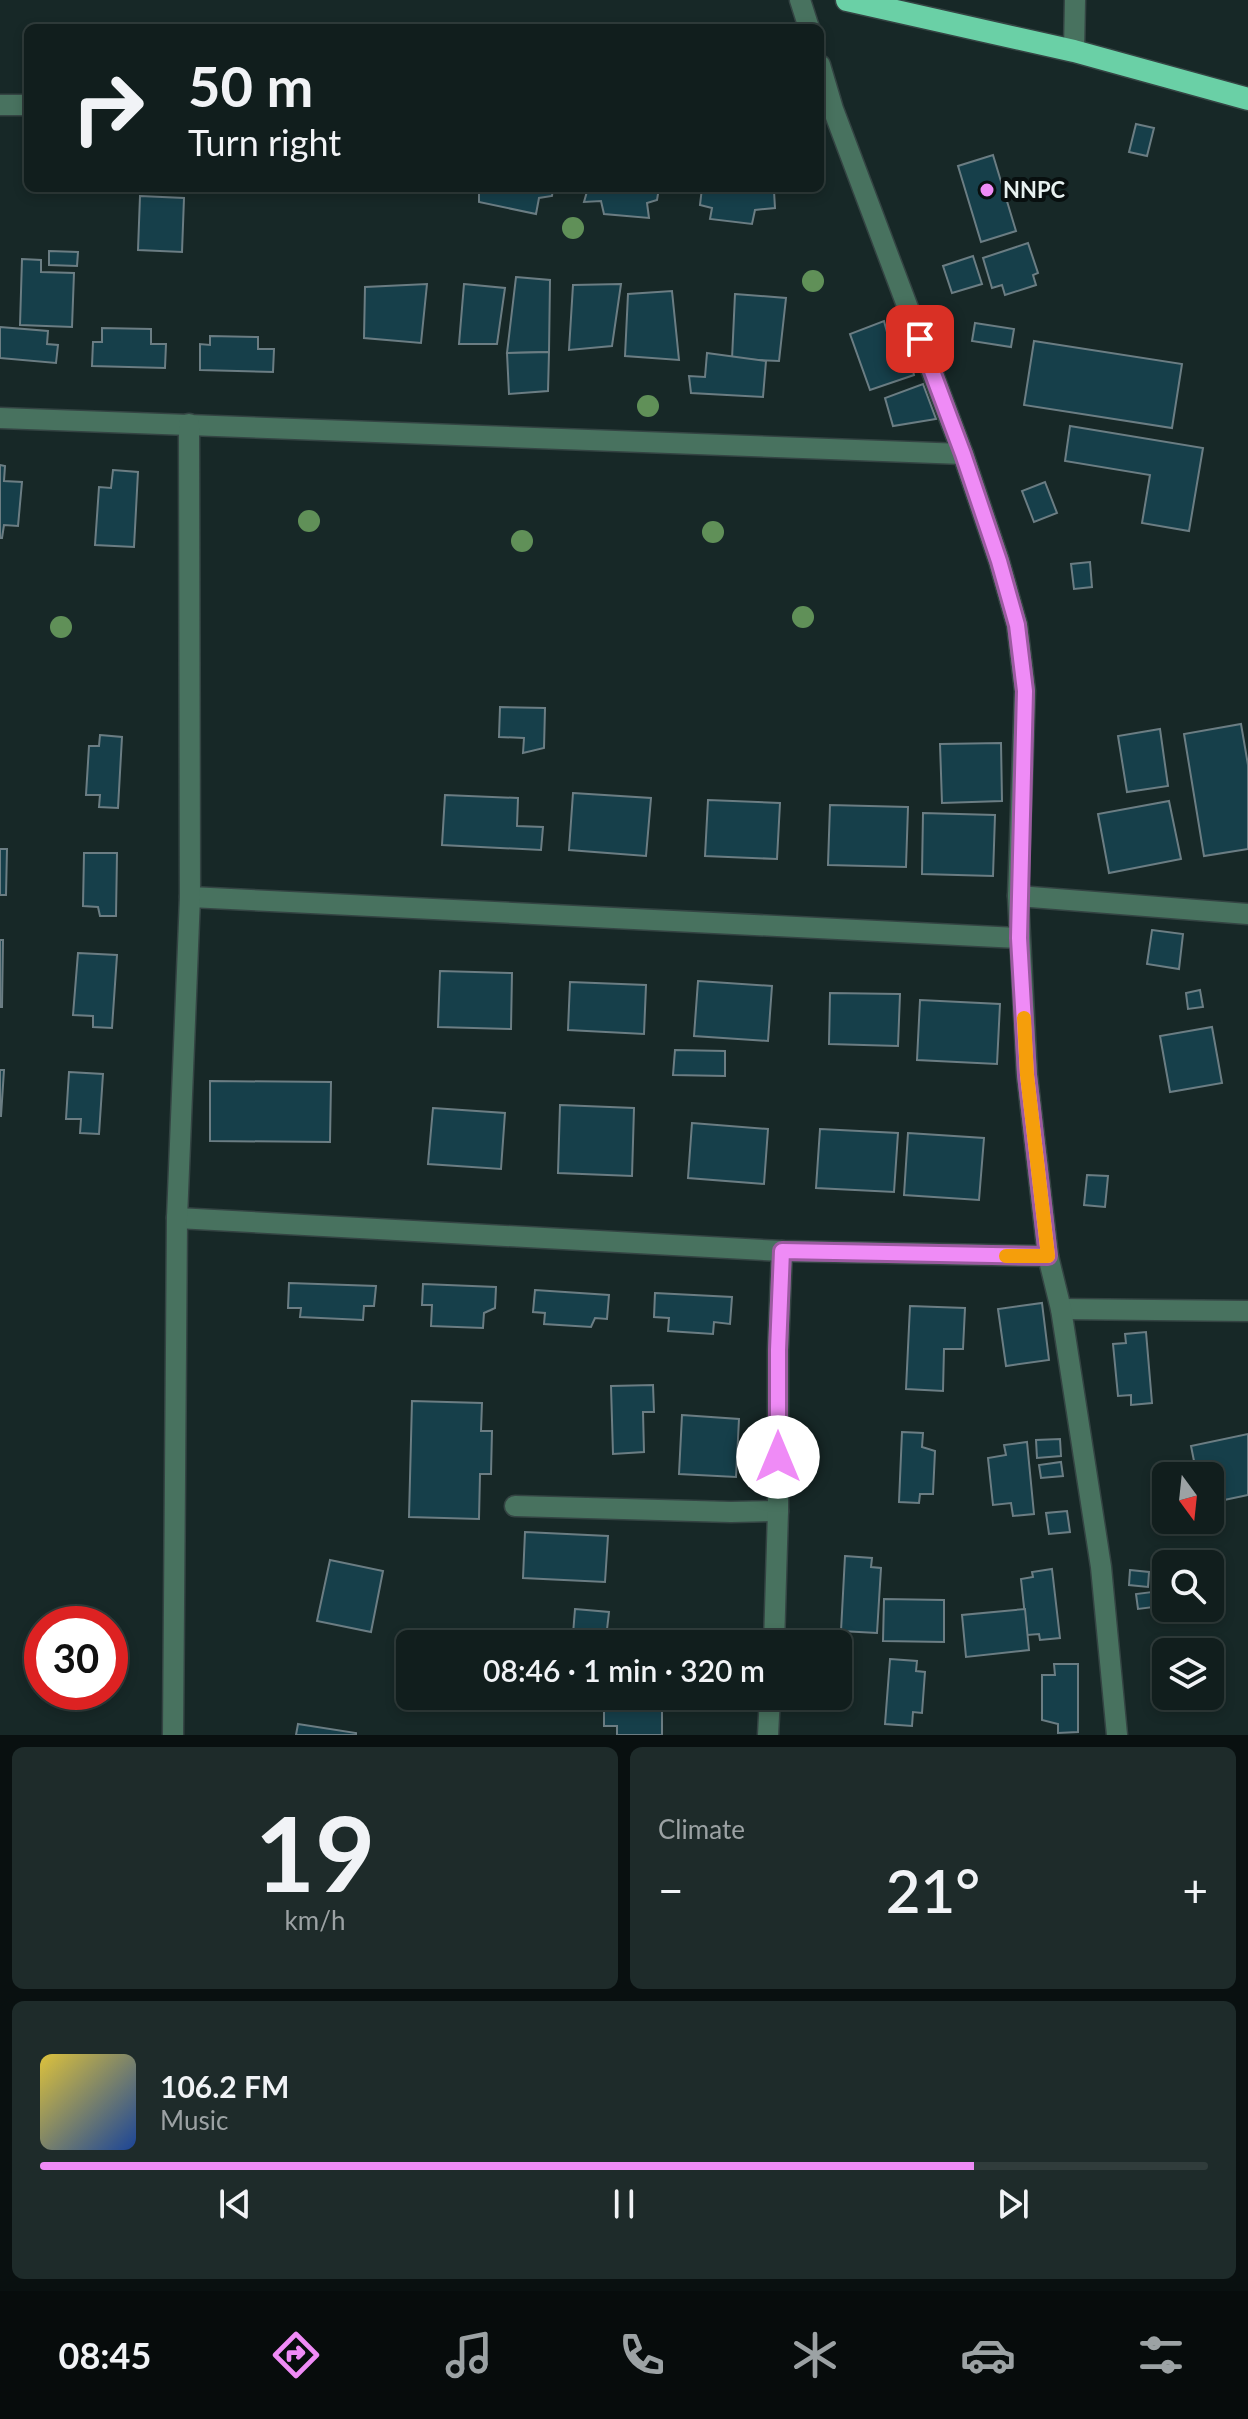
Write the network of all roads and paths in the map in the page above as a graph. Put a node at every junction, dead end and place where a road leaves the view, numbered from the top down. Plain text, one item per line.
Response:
1 (800, 0) edge
2 (847, 0) edge
3 (1075, 0) edge
4 (808, 24) edge
5 (1074, 51) junction
6 (1248, 99) edge
7 (0, 105) edge
8 (24, 105) edge
9 (827, 110) edge
10 (0, 418) edge
11 (189, 424) junction
12 (963, 454) junction
13 (1018, 896) junction
14 (190, 897) junction
15 (1248, 914) edge
16 (1019, 938) junction
17 (177, 1218) junction
18 (782, 1251) junction
19 (1048, 1256) junction
20 (1061, 1309) junction
21 (1248, 1311) edge
22 (515, 1506) dead end
23 (778, 1511) junction
24 (774, 1630) edge
25 (769, 1710) edge
26 (173, 1735) edge
27 (768, 1735) edge
28 (1117, 1735) edge

1 - 4 street
2 - 5 highway
3 - 5 street
5 - 6 highway
7 - 8 street
9 - 12 street
10 - 11 street
11 - 12 street
11 - 14 street
12 - 13 street
13 - 15 street
13 - 16 street
14 - 16 street
14 - 17 street
16 - 19 street
17 - 18 street
17 - 26 street
18 - 19 street
18 - 23 street
19 - 20 street
20 - 21 street
20 - 28 street
22 - 23 street
23 - 24 street
25 - 27 street

